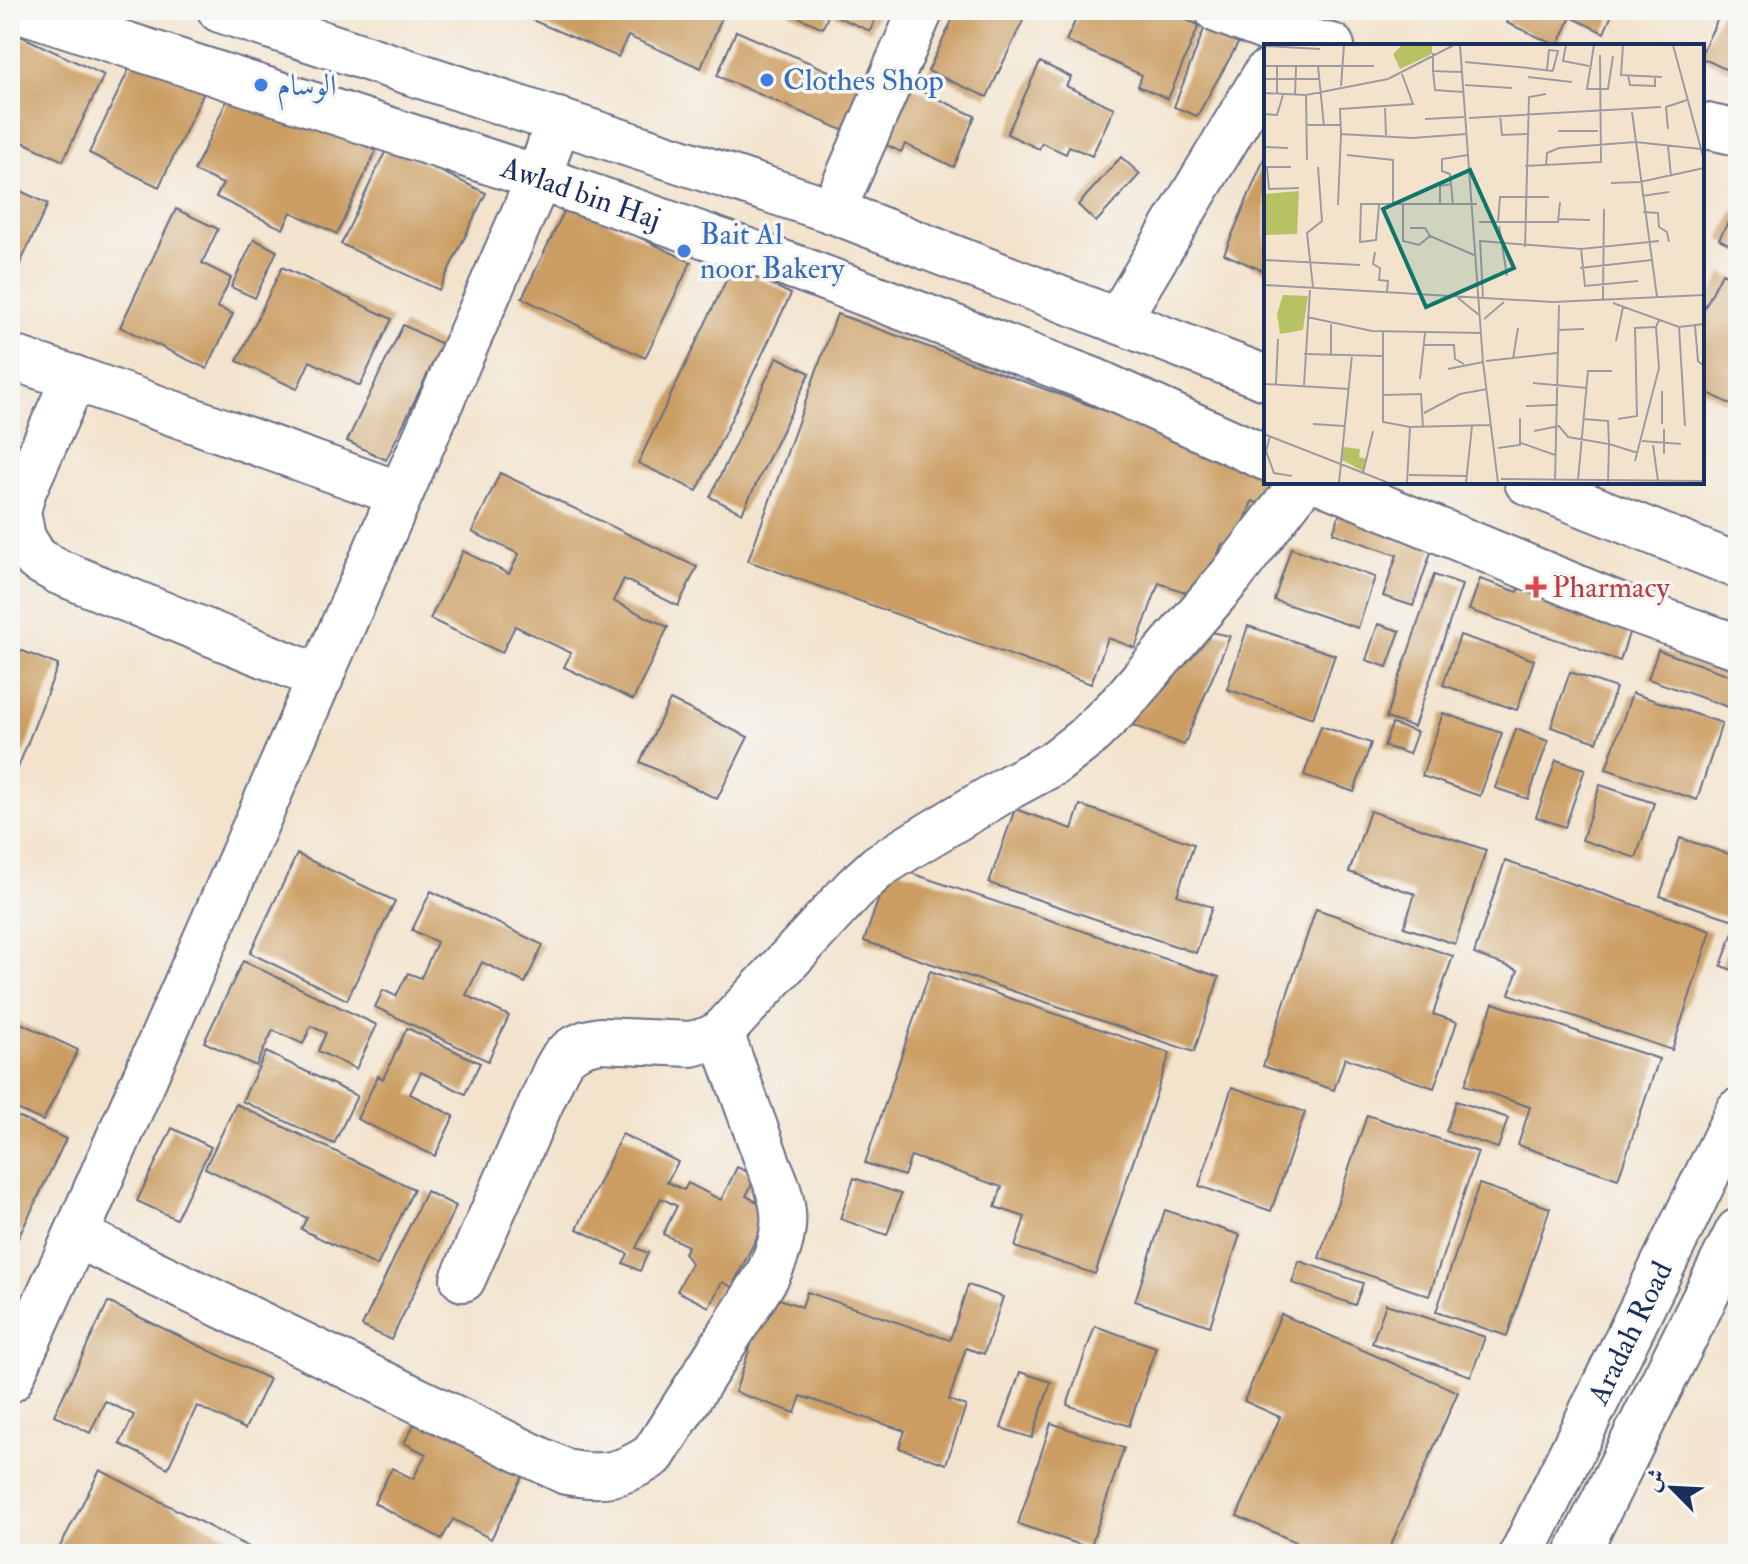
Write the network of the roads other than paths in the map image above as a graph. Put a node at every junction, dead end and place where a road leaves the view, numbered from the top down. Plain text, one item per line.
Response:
1 (20, 10) edge
2 (220, 10) edge
3 (921, 10) edge
4 (1217, 10) edge
5 (1285, 41) edge
6 (1313, 44) edge
7 (1264, 76) edge
8 (558, 120) junction
9 (1704, 125) edge
10 (1738, 133) edge
11 (539, 178) junction
12 (833, 211) junction
13 (1118, 320) junction
14 (10, 357) edge
15 (1264, 377) edge
16 (74, 378) junction
17 (1264, 457) edge
18 (1301, 484) edge
19 (1327, 484) edge
20 (1532, 484) edge
21 (400, 494) junction
22 (1738, 566) edge
23 (1731, 650) edge
24 (321, 678) junction
25 (721, 1033) junction
26 (1738, 1111) edge
27 (1738, 1231) edge
28 (76, 1235) junction
29 (463, 1279) dead end
30 (10, 1380) edge
31 (1522, 1554) edge
32 (1577, 1554) edge

1 - 11 street, Awlad bin Haj
2 - 8 street, Awlad bin Haj
3 - 12 street
4 - 5 street
5 - 6 street
7 - 13 street
8 - 11 street
8 - 12 street, Awlad bin Haj
9 - 10 street
11 - 17 street, Awlad bin Haj
11 - 21 street
12 - 13 street, Awlad bin Haj
13 - 15 street, Awlad bin Haj
14 - 16 street
16 - 21 street
16 - 24 street
18 - 25 street
19 - 23 street
20 - 22 street
21 - 24 street
24 - 28 street
25 - 28 street
25 - 29 street
26 - 31 street, Aradah Road
27 - 32 street, Aradah Road
28 - 30 street

